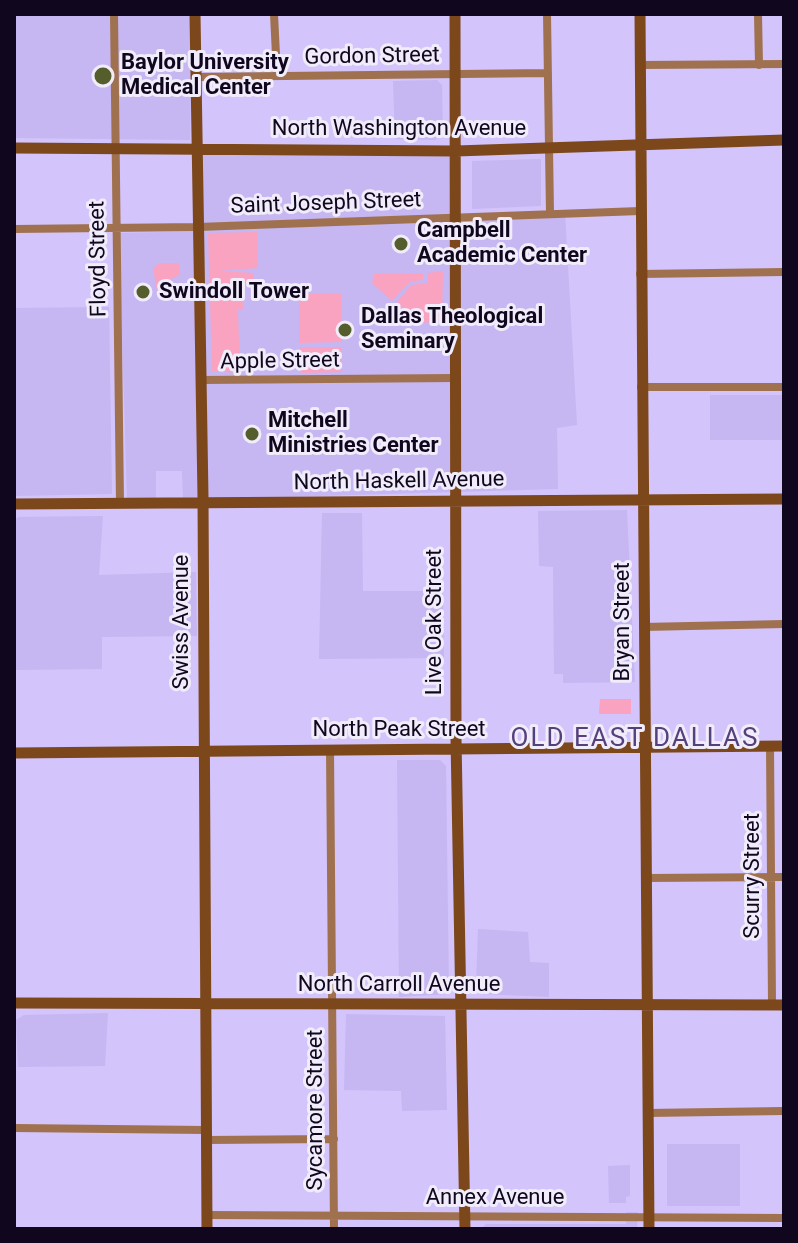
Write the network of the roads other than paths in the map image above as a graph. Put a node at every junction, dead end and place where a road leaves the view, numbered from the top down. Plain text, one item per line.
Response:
1 (114, 14) edge
2 (195, 14) edge
3 (274, 14) edge
4 (455, 14) edge
5 (547, 14) edge
6 (640, 14) edge
7 (758, 14) edge
8 (784, 64) edge
9 (639, 65) junction
10 (759, 65) junction
11 (548, 73) junction
12 (455, 74) junction
13 (277, 76) junction
14 (196, 77) junction
15 (784, 140) edge
16 (639, 145) junction
17 (116, 147) junction
18 (14, 148) edge
19 (197, 148) junction
20 (549, 149) junction
21 (456, 151) junction
22 (640, 211) junction
23 (550, 214) junction
24 (457, 218) junction
25 (198, 227) junction
26 (117, 228) junction
27 (14, 229) edge
28 (784, 272) edge
29 (640, 274) junction
30 (455, 378) junction
31 (201, 380) junction
32 (641, 387) junction
33 (784, 387) edge
34 (784, 499) edge
35 (642, 500) junction
36 (455, 501) junction
37 (14, 504) edge
38 (120, 504) junction
39 (202, 504) junction
40 (784, 624) edge
41 (643, 627) junction
42 (770, 746) junction
43 (784, 746) edge
44 (644, 748) junction
45 (330, 750) junction
46 (456, 750) junction
47 (202, 751) junction
48 (14, 753) edge
49 (771, 877) junction
50 (784, 877) edge
51 (647, 878) junction
52 (14, 1003) edge
53 (333, 1004) junction
54 (460, 1004) junction
55 (205, 1005) junction
56 (648, 1005) junction
57 (778, 1005) edge
58 (784, 1111) edge
59 (647, 1113) junction
60 (14, 1128) edge
61 (206, 1135) junction
62 (334, 1139) junction
63 (207, 1215) junction
64 (465, 1216) junction
65 (334, 1217) junction
66 (781, 1218) edge
67 (649, 1223) edge
68 (207, 1229) edge
69 (334, 1229) edge
70 (465, 1229) edge
71 (778, 1229) edge

1 - 17 street, Floyd Street
2 - 14 street, Swiss Avenue
3 - 13 street
4 - 12 street, Live Oak Street
5 - 11 street
6 - 9 street, Bryan Street
7 - 10 street
8 - 10 street
9 - 10 street
9 - 16 street, Bryan Street
11 - 12 street, Gordon Street
11 - 20 street
12 - 13 street, Gordon Street
12 - 21 street, Live Oak Street
13 - 14 street, Gordon Street
14 - 19 street, Swiss Avenue
15 - 16 street, North Washington Avenue
16 - 20 street, North Washington Avenue
16 - 22 street, Bryan Street
17 - 18 street, North Washington Avenue
17 - 19 street, North Washington Avenue
17 - 26 street, Floyd Street
19 - 21 street, North Washington Avenue
19 - 25 street, Swiss Avenue
20 - 21 street, North Washington Avenue
20 - 23 street
21 - 24 street, Live Oak Street
22 - 23 street, Saint Joseph Street
22 - 29 street, Bryan Street
23 - 24 street, Saint Joseph Street
24 - 25 street, Saint Joseph Street
24 - 30 street, Live Oak Street
25 - 26 street, Saint Joseph Street
25 - 31 street, Swiss Avenue
26 - 27 street, Saint Joseph Street
26 - 38 street, Floyd Street
28 - 29 street
29 - 32 street, Bryan Street
30 - 31 street, Apple Street
30 - 36 street, Live Oak Street
31 - 39 street, Swiss Avenue
32 - 33 street
32 - 35 street, Bryan Street
34 - 35 street, North Haskell Avenue
35 - 36 street, North Haskell Avenue
35 - 41 street, Bryan Street
36 - 39 street, North Haskell Avenue
36 - 46 street, Live Oak Street
37 - 38 street, North Haskell Avenue
38 - 39 street, North Haskell Avenue
39 - 47 street, Swiss Avenue
40 - 41 street
41 - 44 street, Bryan Street
42 - 43 street, North Peak Street
42 - 44 street, North Peak Street
42 - 49 street, Scurry Street
44 - 46 street, North Peak Street
44 - 51 street, Bryan Street
45 - 46 street, North Peak Street
45 - 47 street, North Peak Street
45 - 53 street, Sycamore Street
46 - 54 street, Live Oak Street
47 - 48 street, North Peak Street
47 - 55 street, Swiss Avenue
49 - 50 street
49 - 51 street
49 - 57 street, Scurry Street
51 - 56 street, Bryan Street
52 - 55 street, North Carroll Avenue
53 - 54 street, North Carroll Avenue
53 - 55 street, North Carroll Avenue
53 - 62 street, Sycamore Street
54 - 56 street, North Carroll Avenue
54 - 64 street, Live Oak Street
55 - 61 street, Swiss Avenue
56 - 57 street, North Carroll Avenue
56 - 59 street, Bryan Street
58 - 59 street
59 - 67 street, Bryan Street
60 - 61 street
61 - 62 street
61 - 63 street, Swiss Avenue
62 - 65 street, Sycamore Street
63 - 65 street, Annex Avenue
63 - 68 street, Swiss Avenue
64 - 65 street, Annex Avenue
64 - 67 street, Annex Avenue
64 - 70 street, Live Oak Street
65 - 69 street, Sycamore Street
66 - 67 street, Annex Avenue
66 - 71 street

